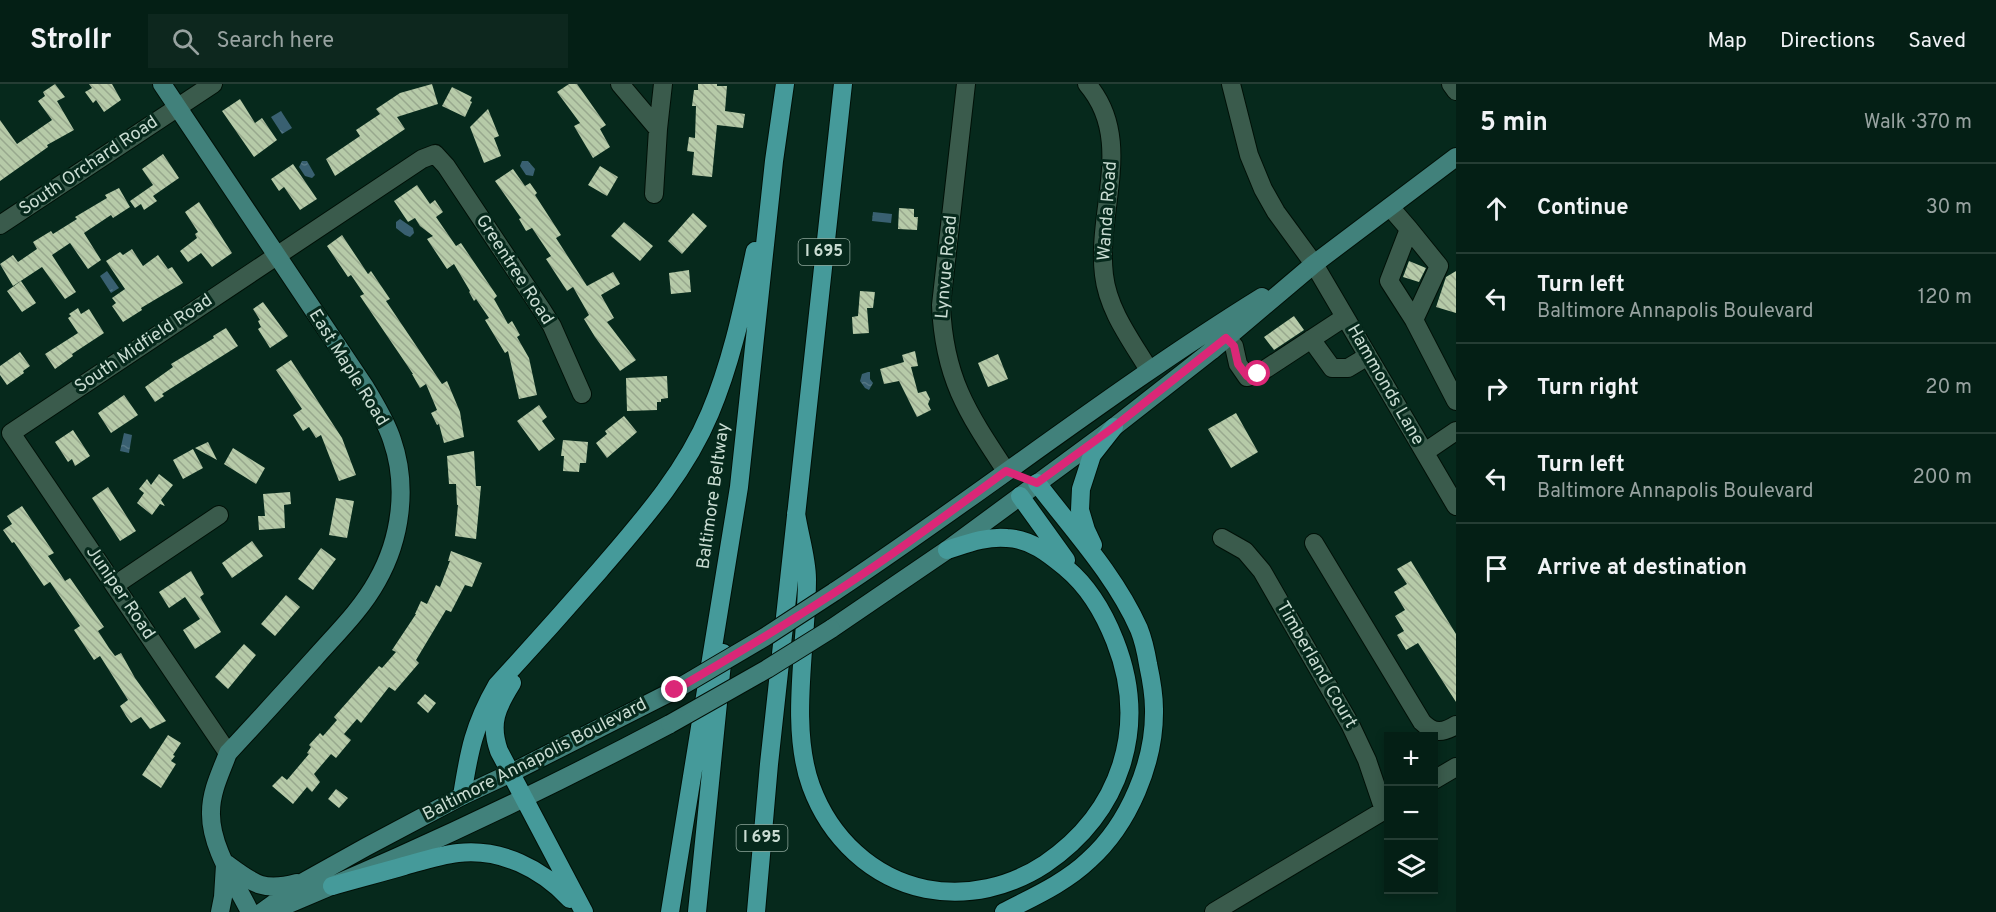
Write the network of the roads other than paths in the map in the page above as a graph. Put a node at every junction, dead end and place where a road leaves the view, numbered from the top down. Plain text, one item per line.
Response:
1 (162, 84) edge
2 (213, 84) edge
3 (620, 84) edge
4 (663, 84) edge
5 (785, 84) edge
6 (843, 84) edge
7 (966, 84) edge
8 (1087, 84) edge
9 (1231, 84) edge
10 (1450, 84) edge
11 (1456, 91) edge
12 (177, 107) junction
13 (658, 129) junction
14 (435, 154) joint
15 (1456, 157) edge
16 (774, 161) junction
17 (654, 194) dead end
18 (1390, 207) junction
19 (0, 225) edge
20 (1409, 229) junction
21 (276, 255) junction
22 (1314, 264) junction
23 (1345, 317) junction
24 (1414, 320) junction
25 (1226, 338) junction
26 (1311, 339) junction
27 (1368, 356) junction
28 (1149, 370) junction
29 (582, 394) dead end
30 (1456, 401) edge
31 (1114, 427) junction
32 (1456, 431) edge
33 (11, 433) joint
34 (1425, 452) junction
35 (1006, 471) junction
36 (1037, 483) junction
37 (739, 487) junction
38 (1020, 496) junction
39 (1456, 506) edge
40 (796, 513) junction
41 (219, 515) dead end
42 (1222, 538) dead end
43 (1314, 543) dead end
44 (947, 550) junction
45 (1110, 579) junction
46 (1080, 580) junction
47 (115, 585) junction
48 (543, 636) junction
49 (1456, 725) edge
50 (228, 753) junction
51 (769, 764) junction
52 (1456, 767) edge
53 (511, 773) junction
54 (1438, 778) edge
55 (462, 796) junction
56 (524, 798) junction
57 (1384, 804) edge
58 (1384, 810) edge
59 (225, 863) junction
60 (305, 881) junction
61 (332, 886) junction
62 (220, 912) edge
63 (250, 912) edge
64 (262, 912) edge
65 (269, 912) edge
66 (583, 912) edge
67 (670, 912) edge
68 (698, 912) edge
69 (744, 912) edge
70 (756, 912) edge
71 (1004, 912) edge
72 (1214, 912) edge

1 - 12 main road, East Maple Road
2 - 12 street, South Orchard Road
3 - 13 street
4 - 13 street
5 - 16 highway, Baltimore Beltway
6 - 40 highway, I 695
7 - 35 street, Lynvue Road
8 - 28 street, Wanda Road
9 - 22 street, Hammonds Lane
10 - 11 street
12 - 19 street, South Orchard Road
12 - 21 main road, East Maple Road
13 - 17 street
14 - 21 street, South Midfield Road
14 - 29 street, Greentree Road
15 - 18 main road, Baltimore Annapolis Boulevard
16 - 37 highway, Baltimore Beltway
16 - 48 highway
18 - 20 street
18 - 22 main road, Baltimore Annapolis Boulevard
20 - 24 street
20 - 24 street
21 - 33 street, South Midfield Road
21 - 50 main road, East Maple Road
22 - 23 street, Hammonds Lane
22 - 25 main road, Baltimore Annapolis Boulevard
22 - 28 main road, Baltimore Annapolis Boulevard
23 - 26 street
23 - 27 street, Hammonds Lane
24 - 30 street
25 - 26 street
25 - 31 main road, Baltimore Annapolis Boulevard
26 - 27 street
27 - 34 street, Hammonds Lane
28 - 35 main road, Baltimore Annapolis Boulevard
31 - 36 main road, Baltimore Annapolis Boulevard
31 - 45 highway
32 - 34 street
33 - 47 street, Juniper Road
34 - 39 street, Hammonds Lane
35 - 36 main road
35 - 38 main road
35 - 53 main road, Baltimore Annapolis Boulevard, bridge
36 - 38 main road, Baltimore Annapolis Boulevard
36 - 45 highway
37 - 67 highway, Baltimore Beltway
37 - 68 highway
38 - 44 main road, Baltimore Annapolis Boulevard
38 - 46 highway
40 - 46 highway
40 - 51 highway, I 695
41 - 47 street
42 - 57 street, Timberland Court
43 - 49 street
44 - 46 highway
44 - 56 main road, Baltimore Annapolis Boulevard, bridge
45 - 71 highway
47 - 50 street, Juniper Road
48 - 53 highway
48 - 55 highway
50 - 59 main road, East Maple Road
51 - 69 highway
51 - 70 highway, I 695
52 - 54 street
53 - 55 main road, Baltimore Annapolis Boulevard
53 - 56 highway
55 - 60 main road, Baltimore Annapolis Boulevard
56 - 61 main road, Baltimore Annapolis Boulevard
56 - 66 highway
58 - 72 street
59 - 60 main road
59 - 62 main road
59 - 63 main road, East Maple Road
60 - 64 main road, Baltimore Annapolis Boulevard
61 - 65 main road, Baltimore Annapolis Boulevard
61 - 66 highway

